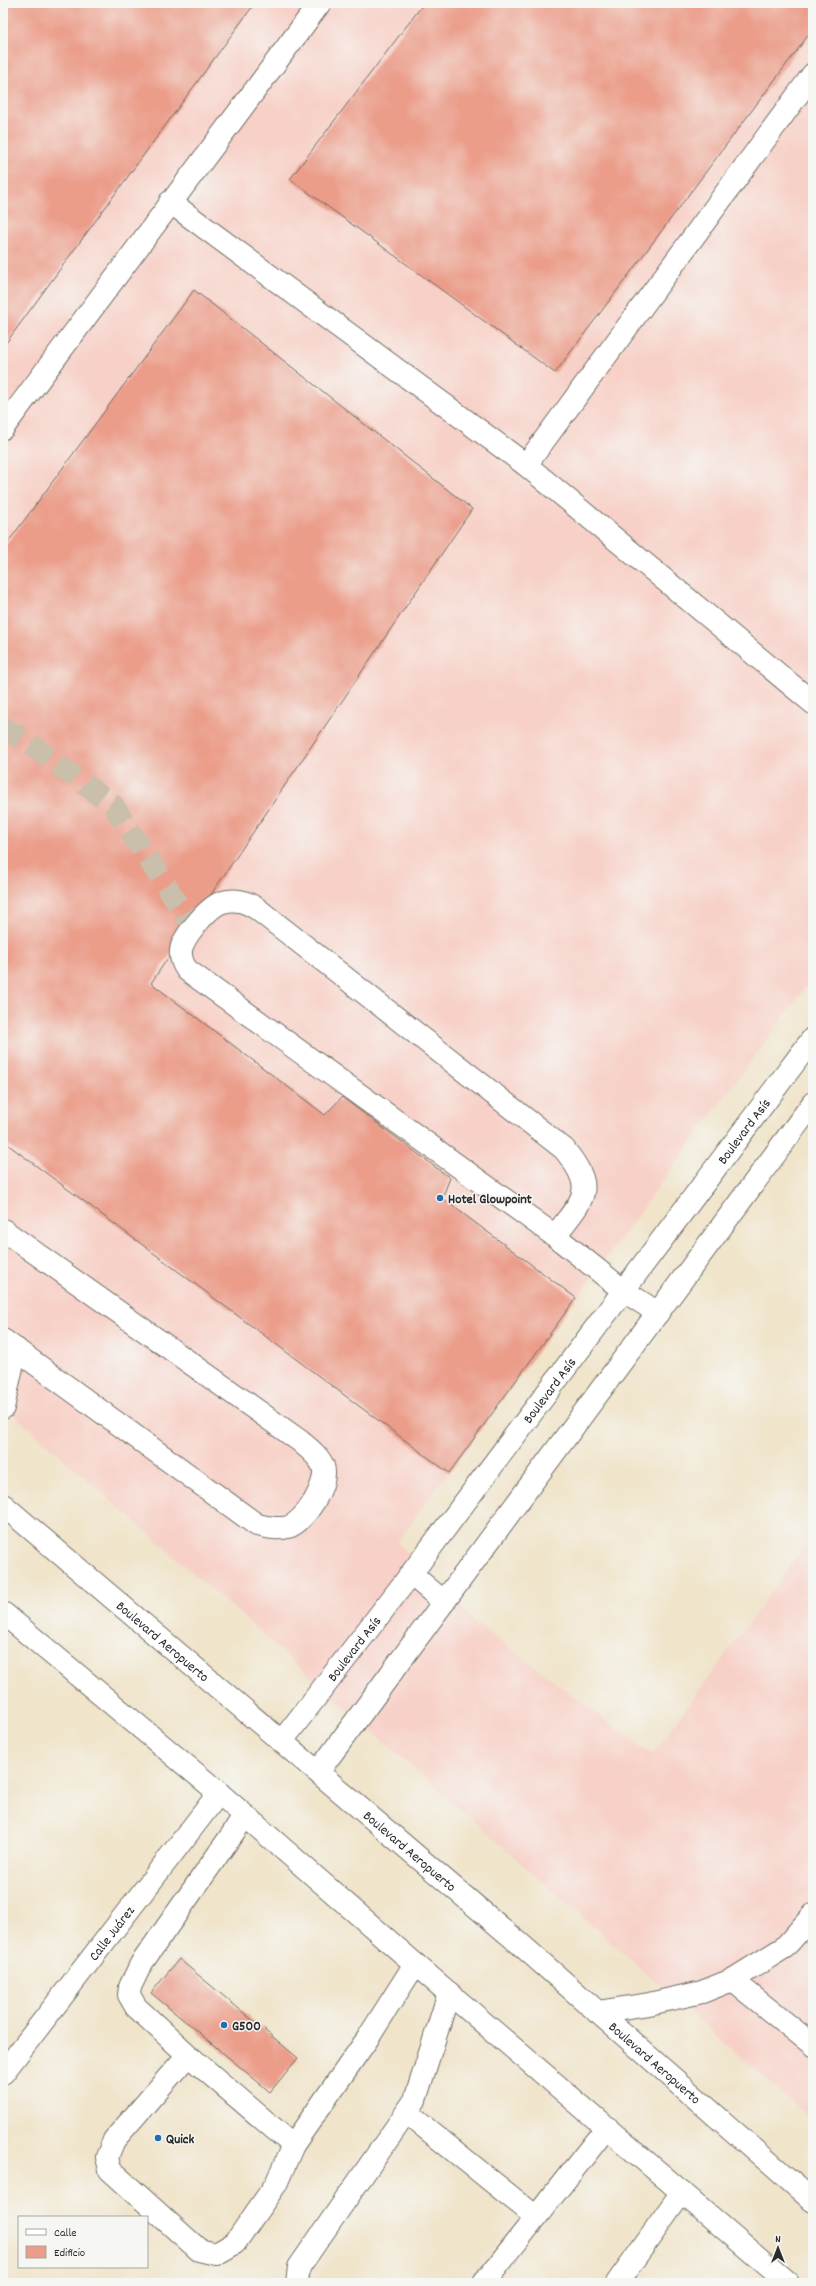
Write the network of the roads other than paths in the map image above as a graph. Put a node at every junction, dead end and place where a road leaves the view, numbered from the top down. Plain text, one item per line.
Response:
1 (320, 3) edge
2 (813, 74) edge
3 (170, 202) junction
4 (3, 428) edge
5 (526, 465) junction
6 (813, 703) edge
7 (813, 1038) edge
8 (813, 1104) edge
9 (3, 1230) edge
10 (555, 1236) junction
11 (624, 1291) junction
12 (658, 1313) junction
13 (10, 1344) edge
14 (3, 1408) edge
15 (3, 1505) edge
16 (411, 1574) junction
17 (444, 1602) junction
18 (3, 1613) edge
19 (282, 1741) junction
20 (318, 1772) junction
21 (219, 1793) junction
22 (245, 1816) junction
23 (813, 1915) edge
24 (415, 1964) junction
25 (732, 1980) junction
26 (449, 1993) junction
27 (597, 2012) junction
28 (813, 2045) edge
29 (188, 2055) junction
30 (3, 2073) edge
31 (407, 2113) junction
32 (607, 2127) junction
33 (293, 2145) junction
34 (682, 2192) junction
35 (813, 2201) edge
36 (536, 2217) junction
37 (297, 2283) edge
38 (484, 2283) edge
39 (618, 2283) edge
40 (788, 2283) edge

1 - 3 main road
2 - 5 main road
3 - 4 main road
3 - 5 main road
5 - 6 main road
7 - 11 main road, Boulevard Asís
8 - 12 main road
9 - 13 main road
10 - 10 main road
10 - 11 main road
11 - 12 main road
11 - 16 main road, Boulevard Asís
12 - 17 main road
13 - 14 main road
15 - 19 main road, Boulevard Aeropuerto
16 - 17 main road
16 - 19 main road, Boulevard Asís
17 - 20 main road
18 - 21 main road
19 - 20 main road, Boulevard Aeropuerto
20 - 27 main road, Boulevard Aeropuerto
21 - 22 main road
21 - 30 main road, Calle Juárez
22 - 24 main road
22 - 29 main road
23 - 25 main road
24 - 26 main road
24 - 33 main road
25 - 27 main road
25 - 28 main road
26 - 31 main road
26 - 32 main road
27 - 35 main road, Boulevard Aeropuerto
29 - 33 main road
29 - 33 main road
31 - 36 main road
31 - 37 main road
32 - 34 main road
32 - 36 main road
34 - 39 main road
34 - 40 main road
36 - 38 main road

